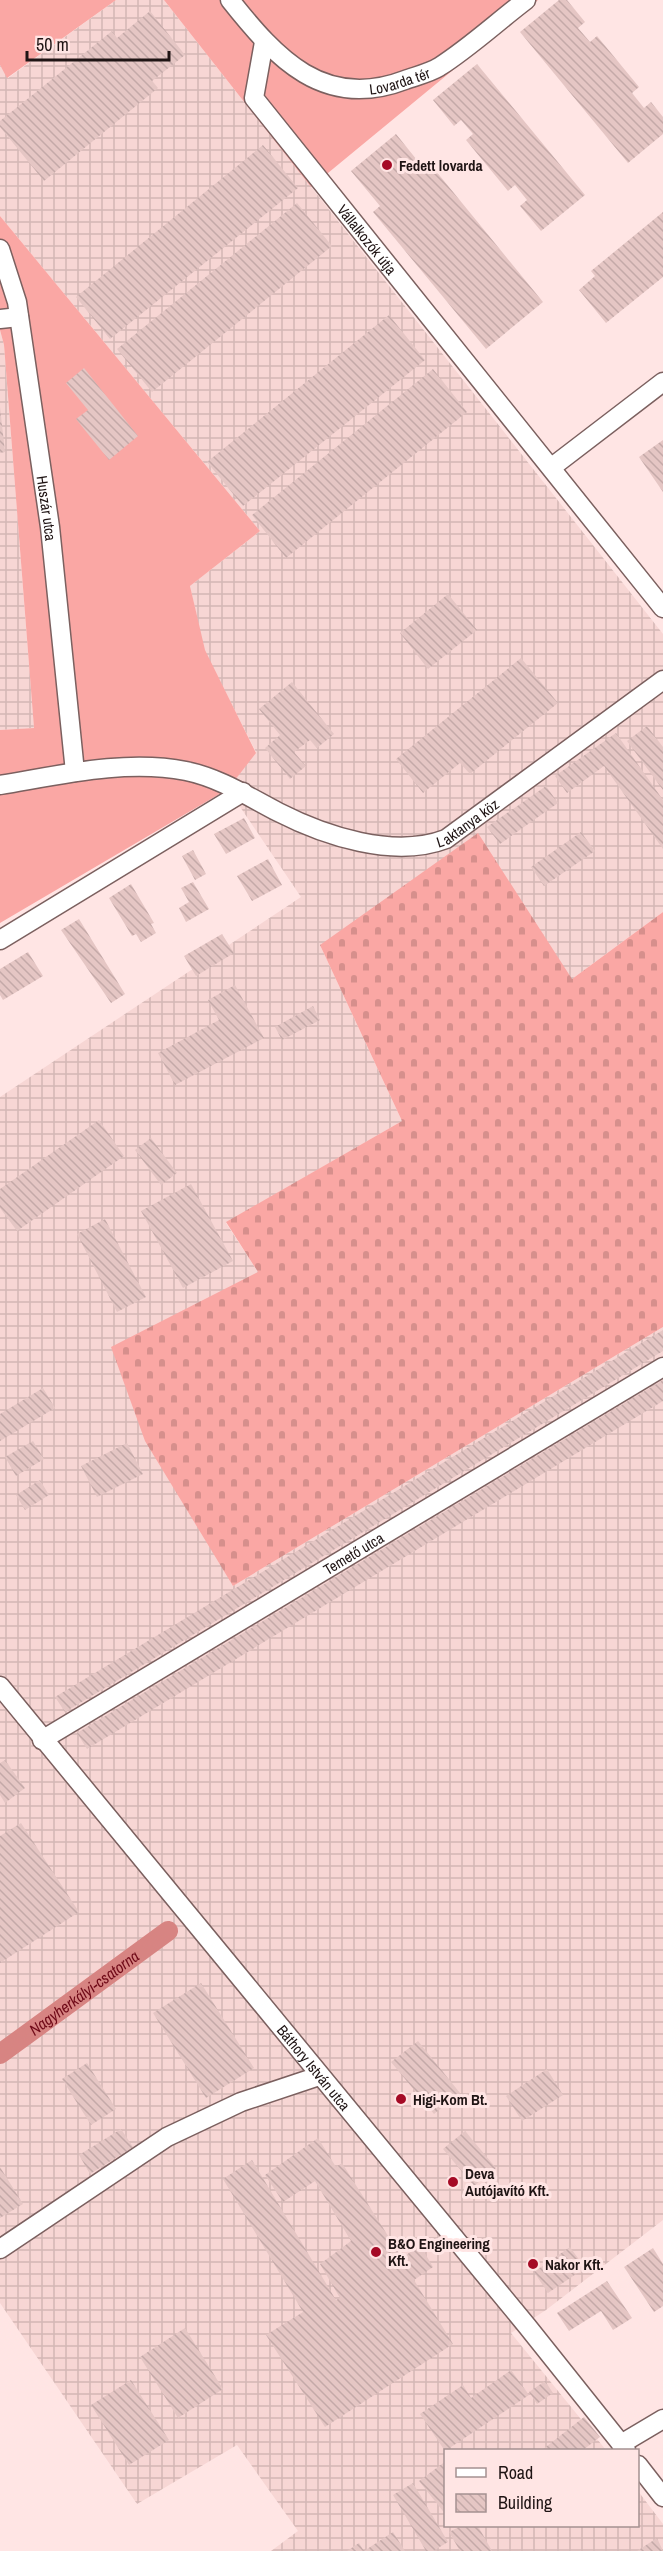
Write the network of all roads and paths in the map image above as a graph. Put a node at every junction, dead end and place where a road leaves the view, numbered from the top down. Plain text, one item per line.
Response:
1 (230, 0) edge
2 (526, 0) edge
3 (264, 42) junction
4 (0, 249) edge
5 (19, 317) junction
6 (0, 319) edge
7 (663, 382) edge
8 (552, 467) junction
9 (663, 608) edge
10 (663, 680) edge
11 (75, 772) junction
12 (0, 785) edge
13 (243, 792) junction
14 (0, 940) edge
15 (663, 1367) edge
16 (0, 1686) edge
17 (42, 1740) junction
18 (319, 2076) junction
19 (0, 2249) edge
20 (663, 2418) edge
21 (623, 2447) edge
22 (639, 2466) edge
23 (663, 2498) edge

1 - 3 street
2 - 3 street, Lovarda tér
3 - 8 street, Vállalkozók útja
4 - 5 street, Huszár utca
5 - 6 street
5 - 11 street, Huszár utca
7 - 8 street
8 - 9 street, Vállalkozók útja
10 - 13 street, Laktanya köz
11 - 12 street, Laktanya köz
11 - 13 street, Laktanya köz
13 - 14 street
15 - 17 street, Temető utca
16 - 17 street, Báthory István utca
17 - 18 street, Báthory István utca
18 - 19 street
18 - 21 street, Báthory István utca
20 - 21 street
22 - 23 street

